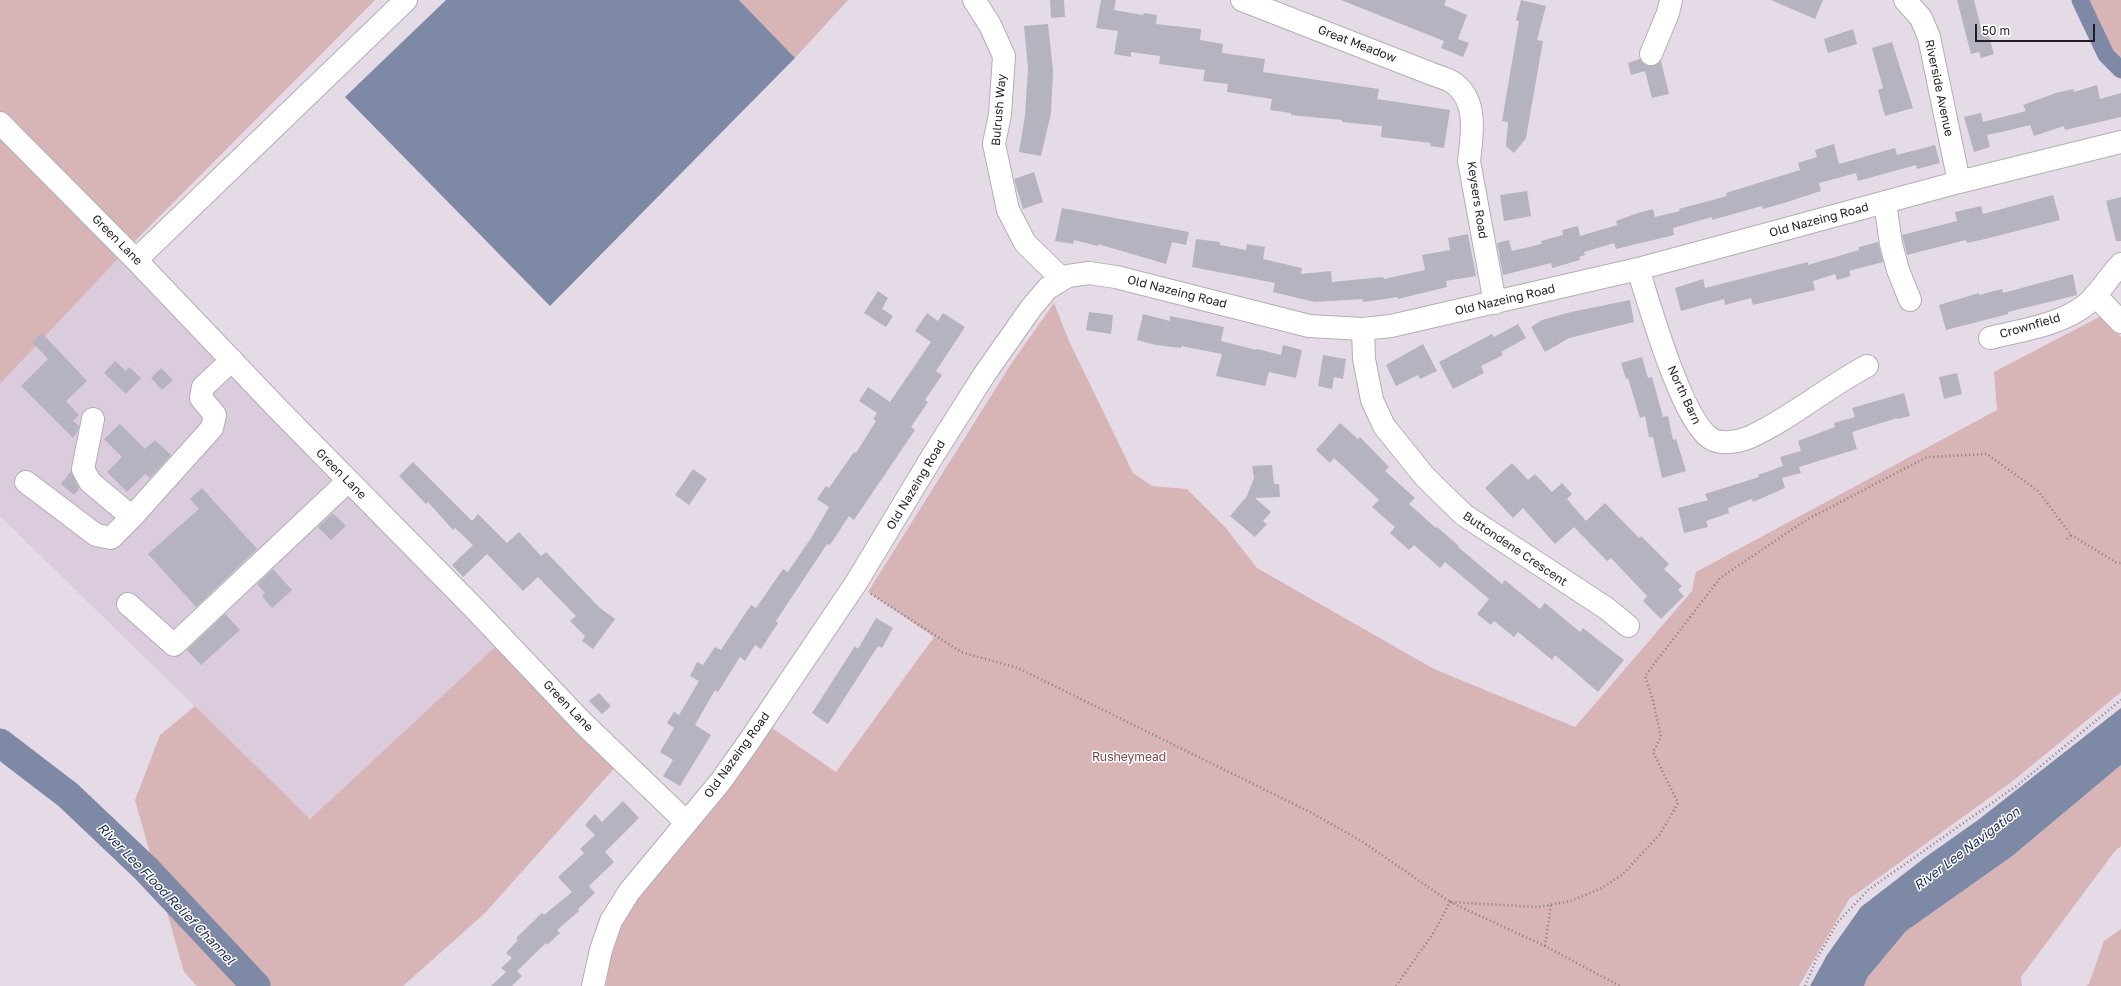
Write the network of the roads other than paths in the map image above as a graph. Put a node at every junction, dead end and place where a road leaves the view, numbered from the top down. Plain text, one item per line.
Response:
1 (406, 0) edge
2 (974, 0) edge
3 (1242, 0) edge
4 (1671, 0) edge
5 (1905, 0) edge
6 (1651, 54) dead end
7 (1466, 96) joint
8 (0, 123) edge
9 (2121, 142) edge
10 (1958, 182) junction
11 (1885, 202) junction
12 (136, 260) junction
13 (2121, 264) edge
14 (1638, 269) junction
15 (1062, 280) junction
16 (2095, 295) junction
17 (1910, 300) dead end
18 (1495, 303) junction
19 (2121, 322) edge
20 (1363, 330) junction
21 (1990, 338) dead end
22 (232, 360) junction
23 (1867, 366) dead end
24 (93, 419) dead end
25 (348, 481) junction
26 (26, 482) dead end
27 (132, 517) junction
28 (128, 604) dead end
29 (1628, 626) dead end
30 (686, 822) junction
31 (593, 986) edge

1 - 12 street
2 - 15 street, Bulrush Way
3 - 7 street, Great Meadow
4 - 6 street
5 - 10 street, Riverside Avenue
7 - 18 street, Keysers Road
8 - 12 street, Green Lane
9 - 10 street, Old Nazeing Road
10 - 11 street, Old Nazeing Road
11 - 14 street, Old Nazeing Road
11 - 17 street
12 - 22 street, Green Lane
13 - 16 street, Crownfield
14 - 18 street, Old Nazeing Road
14 - 23 street, North Barn
15 - 20 street, Old Nazeing Road
15 - 30 street, Old Nazeing Road
16 - 19 street
16 - 21 street, Crownfield
18 - 20 street, Old Nazeing Road
20 - 29 street, Buttondene Crescent
22 - 25 street, Green Lane
22 - 27 street
24 - 27 street
25 - 28 street
25 - 30 street, Green Lane
26 - 27 street
30 - 31 street, Old Nazeing Road

